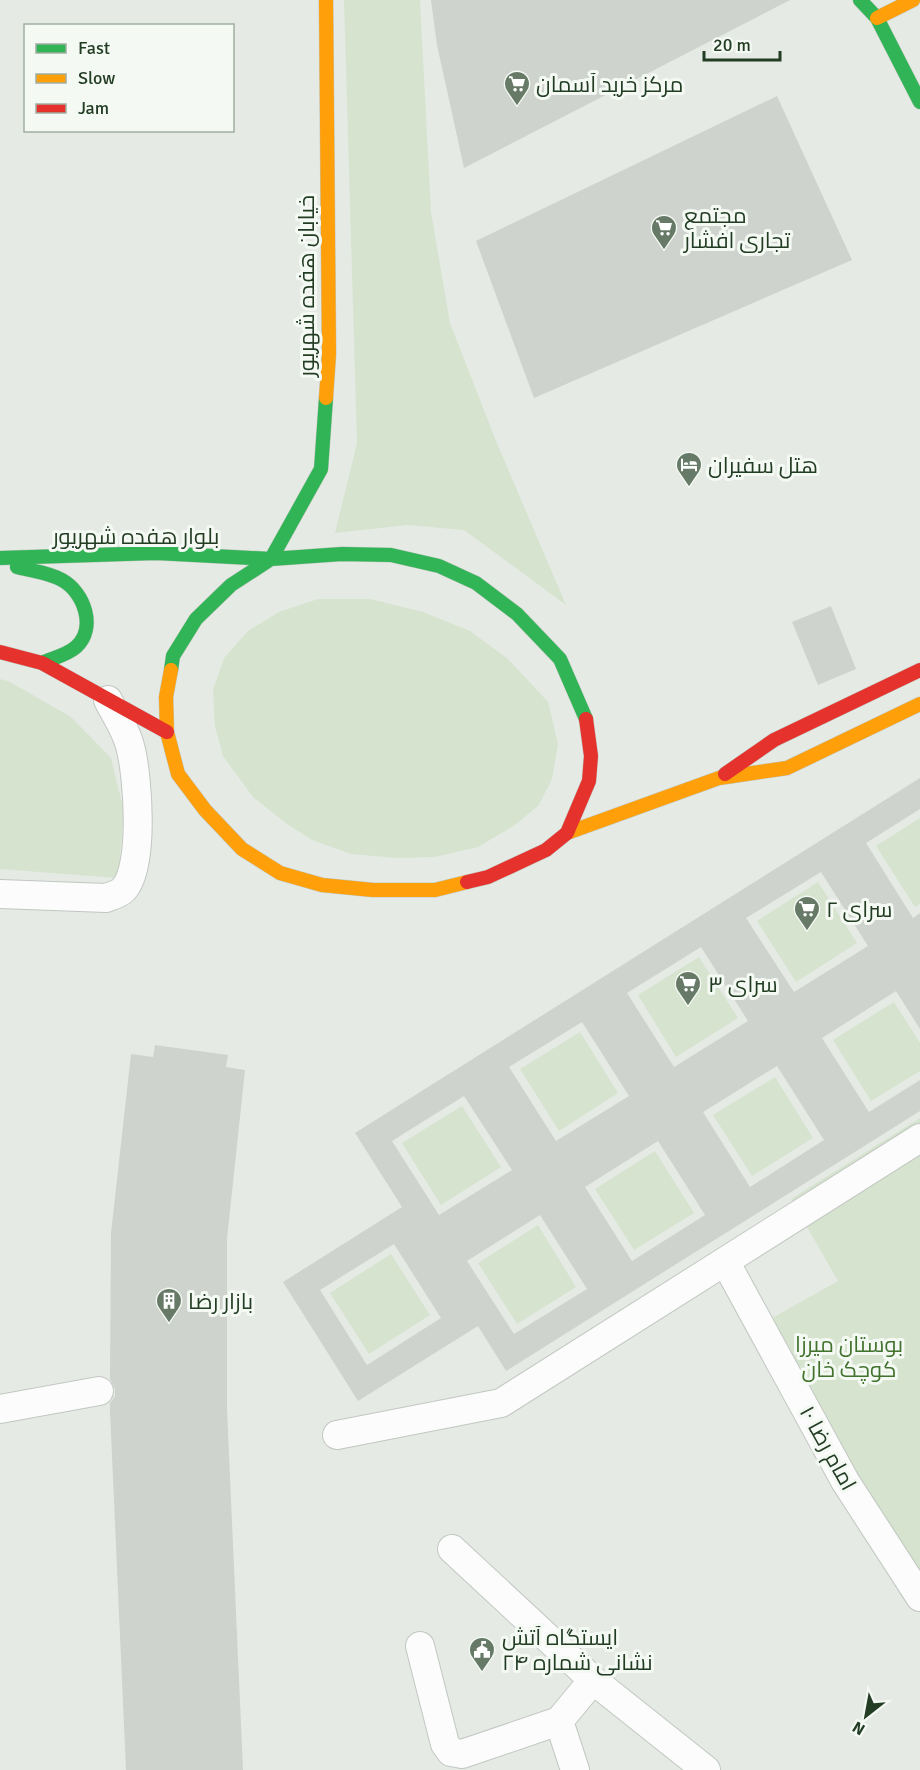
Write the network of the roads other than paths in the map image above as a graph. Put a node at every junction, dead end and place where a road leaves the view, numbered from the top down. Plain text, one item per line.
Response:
1 (326, 0) edge
2 (860, 0) edge
3 (913, 0) edge
4 (877, 18) junction
5 (920, 102) edge
6 (0, 558) edge
7 (271, 559) junction
8 (0, 563) edge
9 (0, 652) edge
10 (42, 663) junction
11 (920, 670) edge
12 (108, 700) junction
13 (920, 704) edge
14 (167, 732) junction
15 (719, 778) junction
16 (567, 833) junction
17 (0, 894) edge
18 (920, 1138) edge
19 (726, 1263) junction
20 (99, 1390) dead end
21 (0, 1409) edge
22 (337, 1435) dead end
23 (452, 1549) dead end
24 (920, 1597) edge
25 (420, 1646) dead end
26 (593, 1680) junction
27 (560, 1721) junction
28 (575, 1770) edge
29 (706, 1770) edge

1 - 7 main road, خیابان هفده شهریور
2 - 4 main road
3 - 4 main road
4 - 5 main road
6 - 7 main road, بلوار هفده شهریور
7 - 14 main road
7 - 16 main road, بلوار هفده شهریور
8 - 10 main road
9 - 10 main road
10 - 12 main road
11 - 15 main road
12 - 14 main road
12 - 17 street
13 - 15 main road
14 - 16 main road
15 - 16 main road
18 - 19 street
19 - 22 street
19 - 24 street, امام رضا ۱۰
20 - 21 street
23 - 26 street
25 - 27 street
26 - 27 street
26 - 29 street
27 - 28 street

